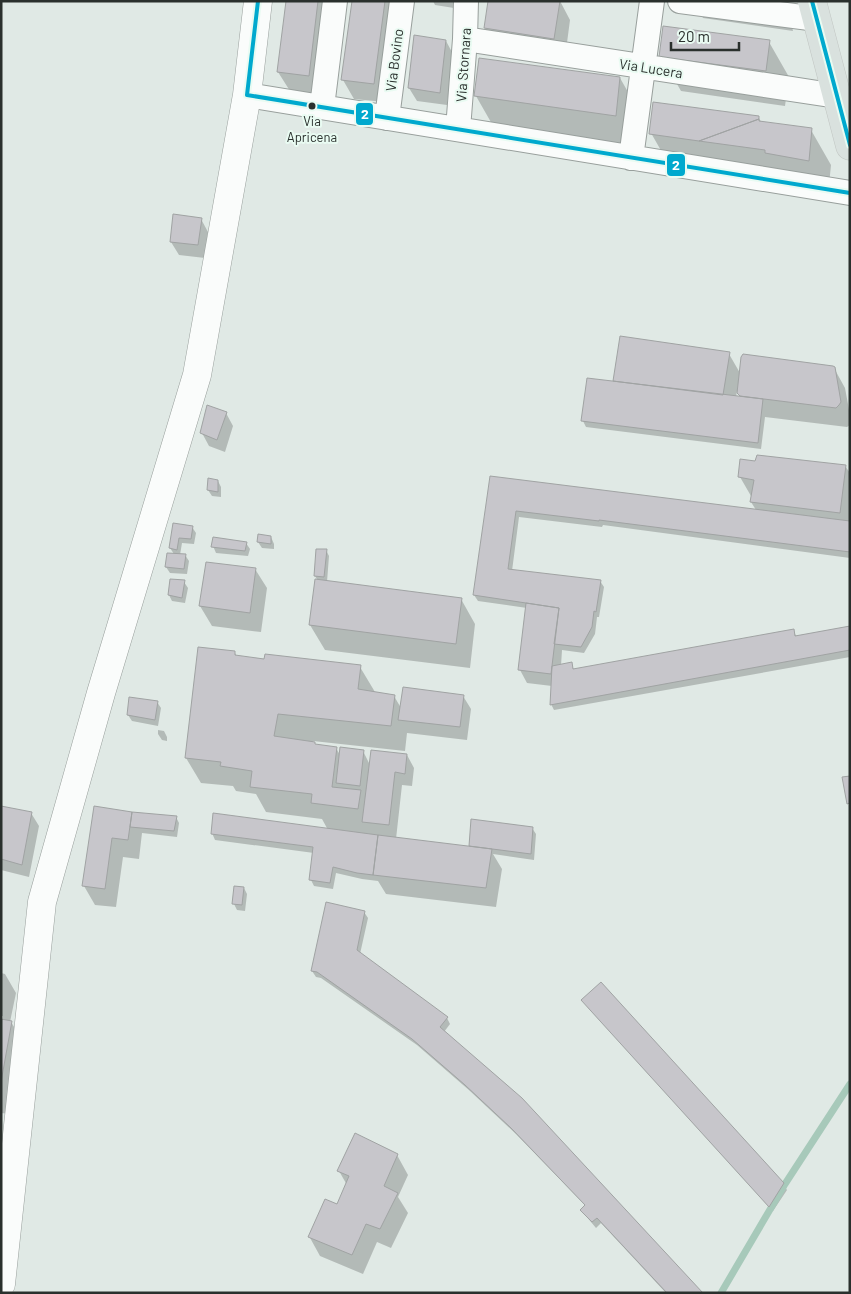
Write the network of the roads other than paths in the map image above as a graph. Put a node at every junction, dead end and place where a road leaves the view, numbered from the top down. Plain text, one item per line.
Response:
1 (258, 1) edge
2 (335, 1) edge
3 (402, 1) edge
4 (466, 1) edge
5 (652, 1) edge
6 (680, 1) edge
7 (815, 10) edge
8 (465, 40) junction
9 (643, 67) junction
10 (247, 95) junction
11 (837, 96) junction
12 (322, 107) junction
13 (387, 118) junction
14 (458, 129) junction
15 (850, 146) edge
16 (631, 158) junction
17 (850, 193) edge
18 (1, 1284) edge

1 - 10 street
2 - 12 street
3 - 13 street, Via Bovino
4 - 8 street, Via Stornara
5 - 9 street
6 - 7 street
7 - 11 main road
8 - 9 street, Via Lucera
8 - 14 street, Via Stornara
9 - 11 street, Via Lucera
9 - 16 street
10 - 12 street
10 - 18 street
11 - 15 main road
12 - 13 street
13 - 14 street
14 - 16 street
16 - 17 street

